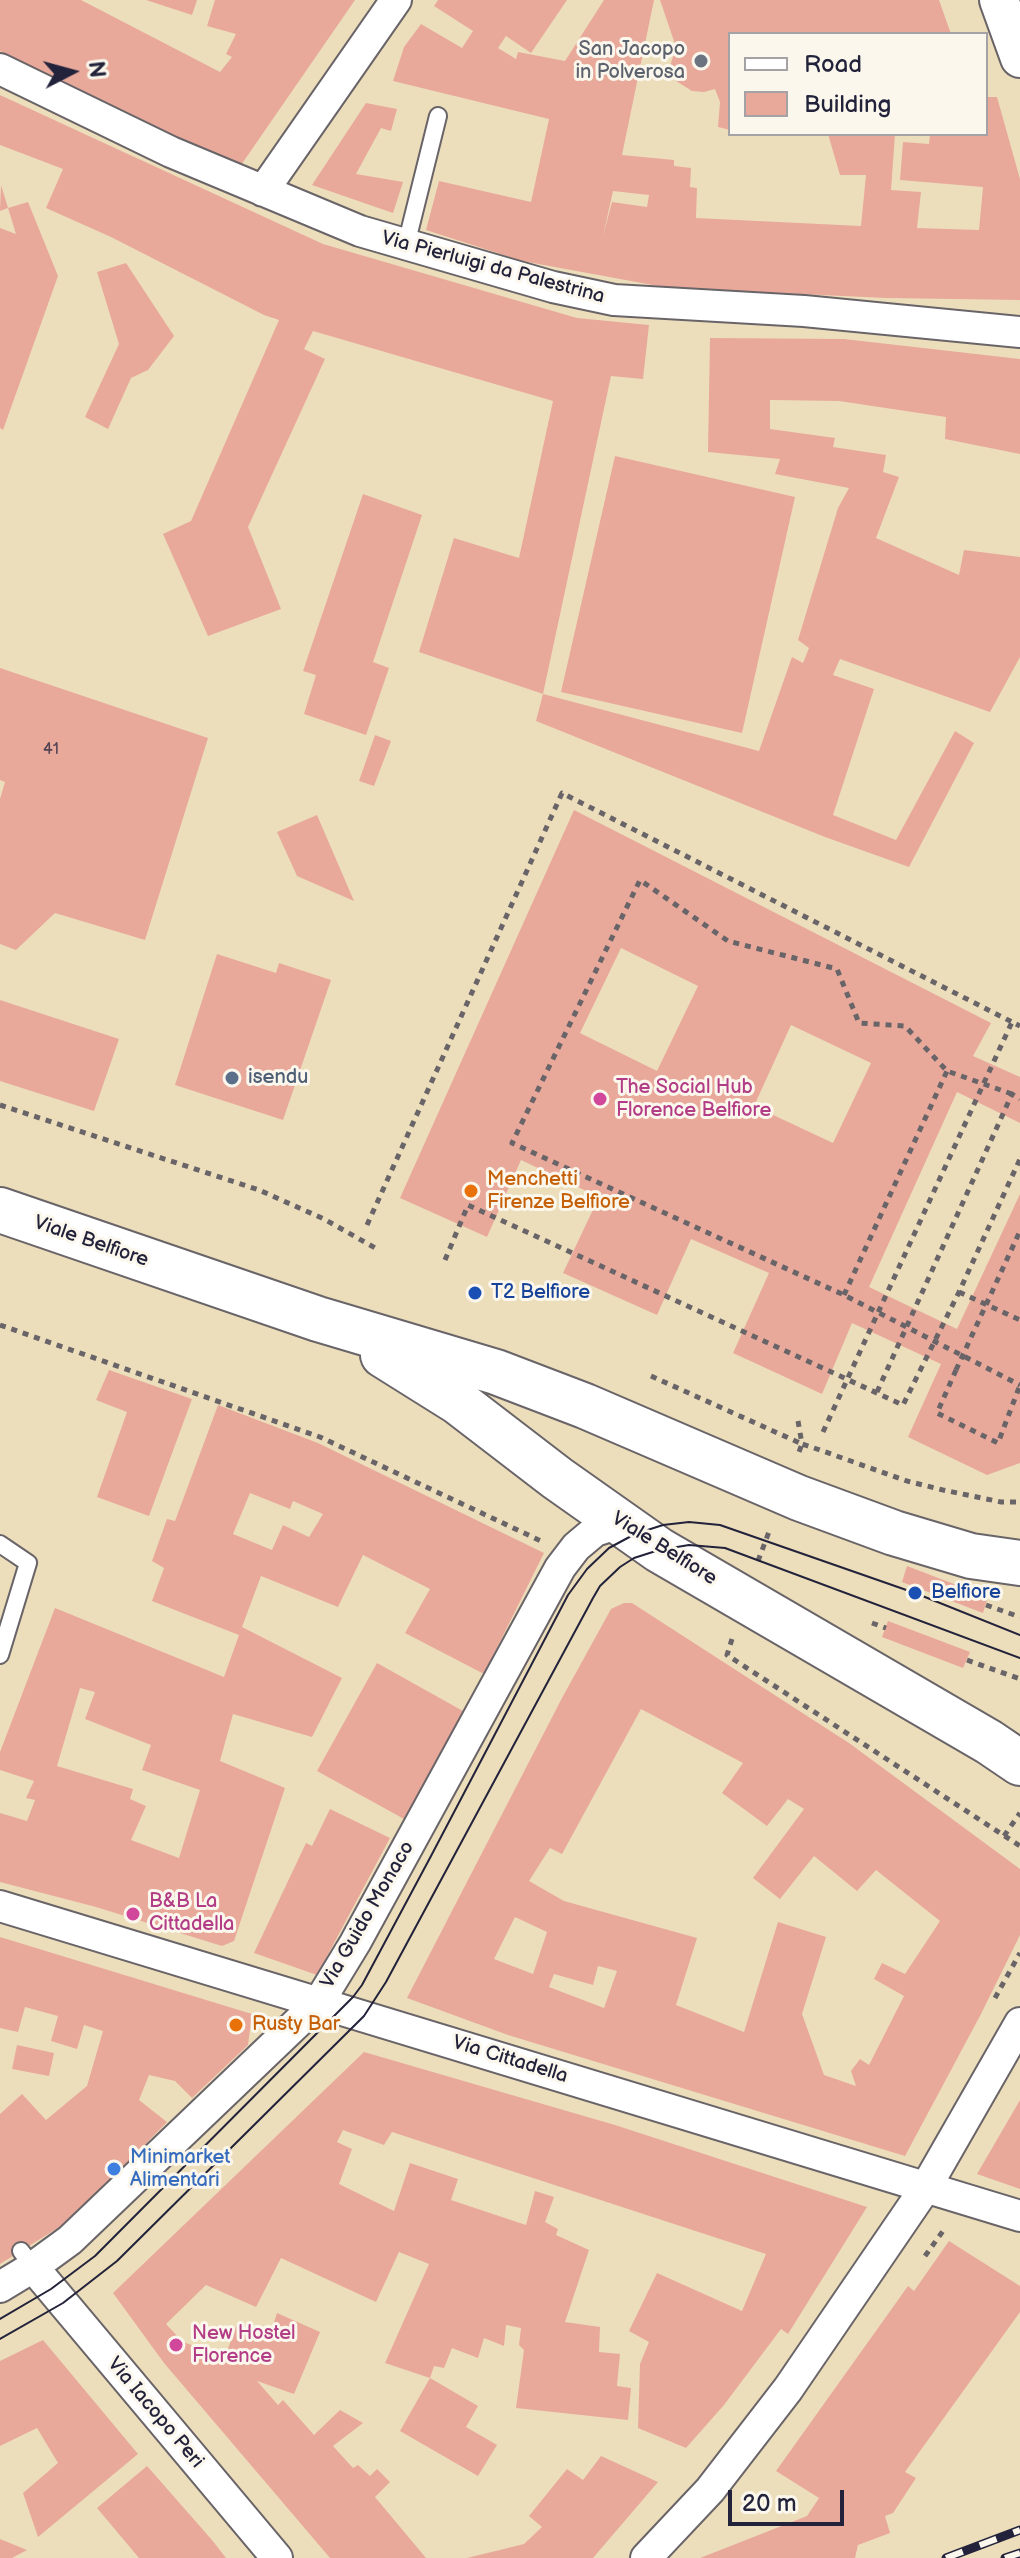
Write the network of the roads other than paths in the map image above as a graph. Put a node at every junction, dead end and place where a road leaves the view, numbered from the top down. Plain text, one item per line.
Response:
1 (396, 0) edge
2 (999, 0) edge
3 (1020, 58) edge
4 (0, 69) edge
5 (438, 116) dead end
6 (263, 191) junction
7 (406, 245) junction
8 (1020, 332) edge
9 (0, 1210) edge
10 (318, 1319) junction
11 (627, 1528) junction
12 (0, 1544) edge
13 (1008, 1559) edge
14 (0, 1655) edge
15 (1020, 1763) edge
16 (0, 1906) edge
17 (319, 2002) junction
18 (1020, 2023) edge
19 (926, 2187) junction
20 (1020, 2216) edge
21 (27, 2259) junction
22 (0, 2287) edge
23 (277, 2558) edge
24 (646, 2558) edge

1 - 6 street
2 - 3 street
4 - 6 street, Via Pierluigi da Palestrina
5 - 7 lane
6 - 7 street, Via Pierluigi da Palestrina
7 - 8 street, Via Pierluigi da Palestrina
9 - 10 main road, Viale Belfiore
10 - 11 main road, Viale Belfiore
10 - 13 main road, Viale Belfiore
11 - 15 main road, Viale Belfiore
11 - 17 street, Via Guido Monaco
12 - 14 lane
16 - 17 street, Via Cittadella
17 - 19 street, Via Cittadella
17 - 21 street, Via Guido Monaco
18 - 19 street
19 - 20 street, Via Cittadella
19 - 24 street
21 - 22 street, Via Guido Monaco
21 - 23 street, Via Iacopo Peri

